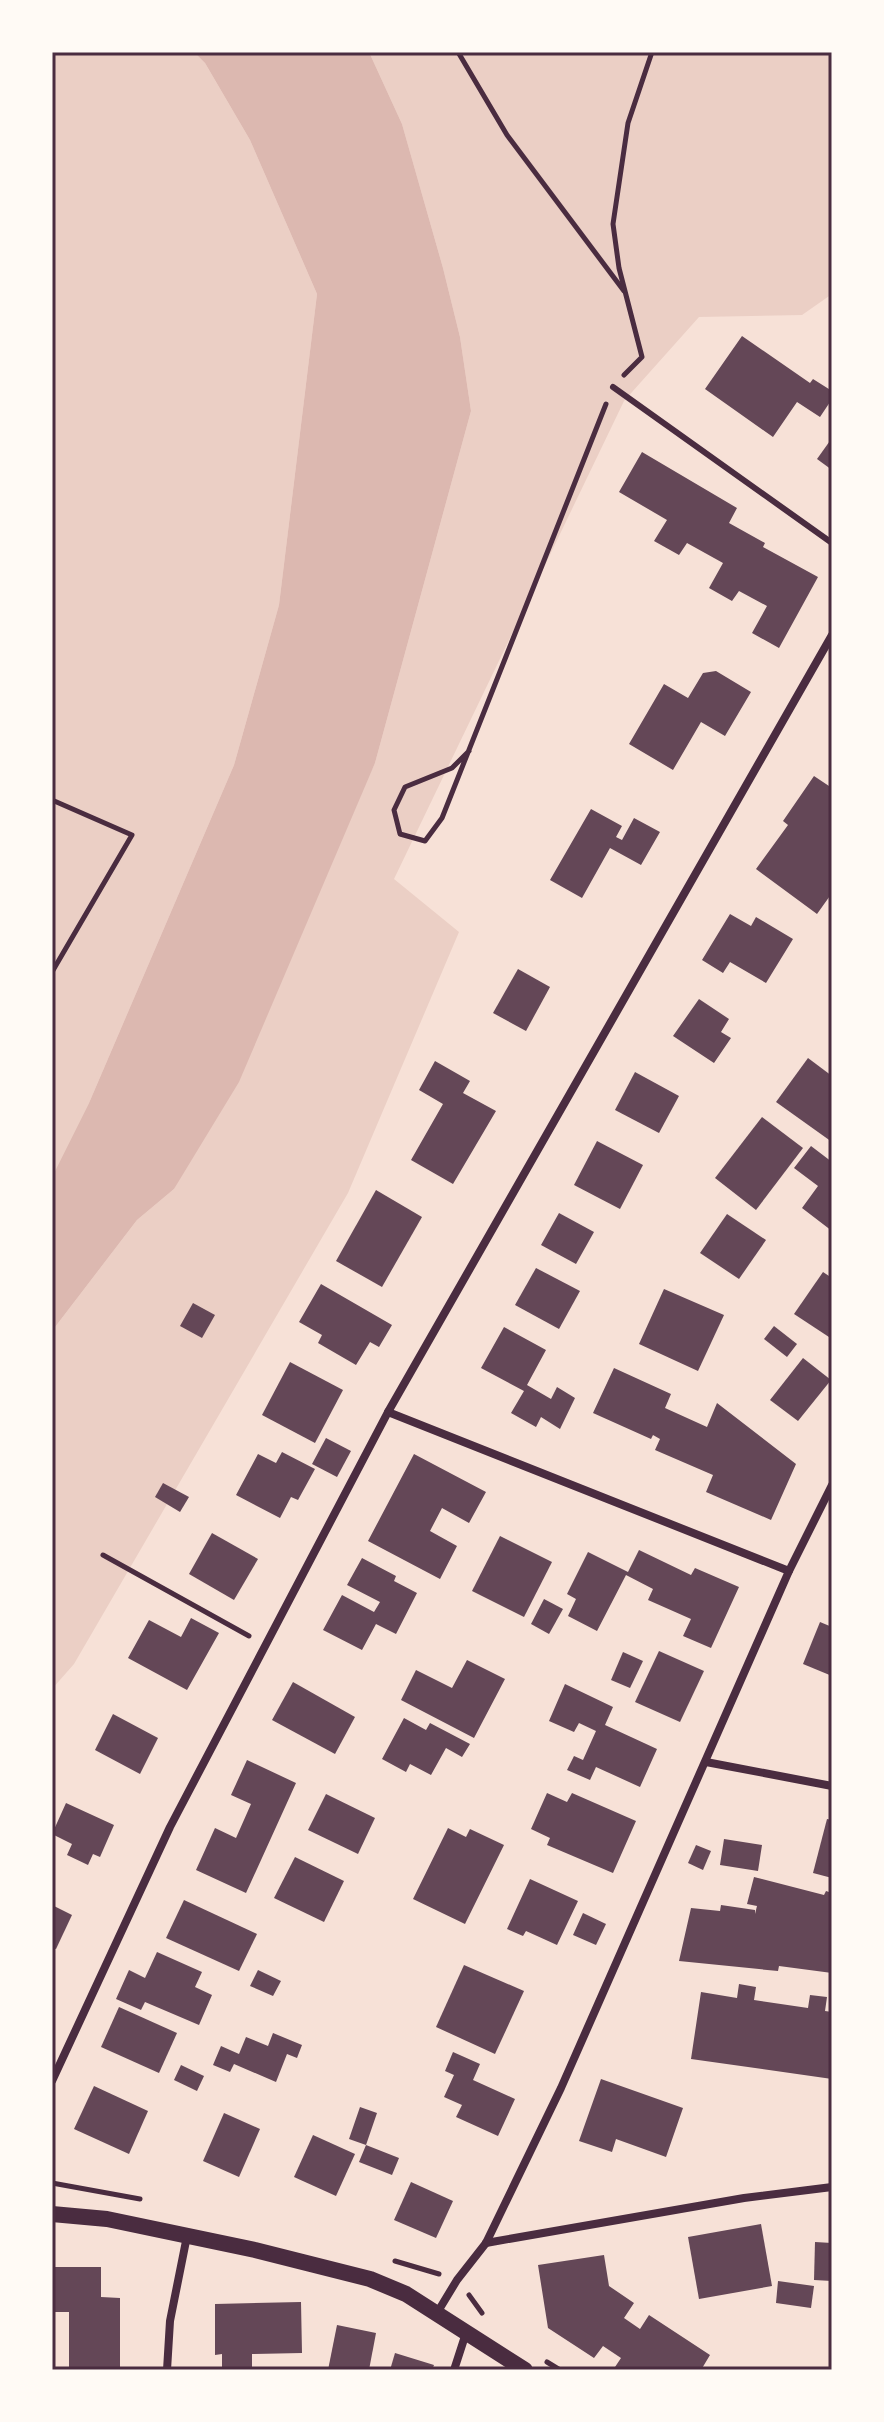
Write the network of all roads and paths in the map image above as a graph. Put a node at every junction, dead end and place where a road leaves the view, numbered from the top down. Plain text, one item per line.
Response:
1 (458, 52) edge
2 (652, 52) edge
3 (628, 295) junction
4 (613, 387) junction
5 (832, 543) edge
6 (832, 635) edge
7 (469, 751) junction
8 (52, 800) edge
9 (52, 972) edge
10 (388, 1412) junction
11 (832, 1485) edge
12 (103, 1555) dead end
13 (789, 1571) junction
14 (264, 1645) junction
15 (706, 1762) junction
16 (832, 1786) edge
17 (52, 2081) edge
18 (832, 2187) edge
19 (52, 2214) edge
20 (187, 2236) junction
21 (486, 2243) junction
22 (437, 2313) junction
23 (466, 2332) junction
24 (167, 2370) edge
25 (454, 2370) edge
26 (525, 2370) edge

1 - 3 path
2 - 3 path
3 - 4 path
4 - 5 lane
4 - 7 path
6 - 10 street
7 - 7 path
8 - 9 path
10 - 13 street
10 - 14 street
11 - 13 street
12 - 14 path
13 - 15 street
14 - 17 street
15 - 16 street
15 - 21 street
18 - 21 street
19 - 20 main road
20 - 22 main road
20 - 24 street
21 - 22 street
22 - 23 main road
23 - 25 street
23 - 26 main road

